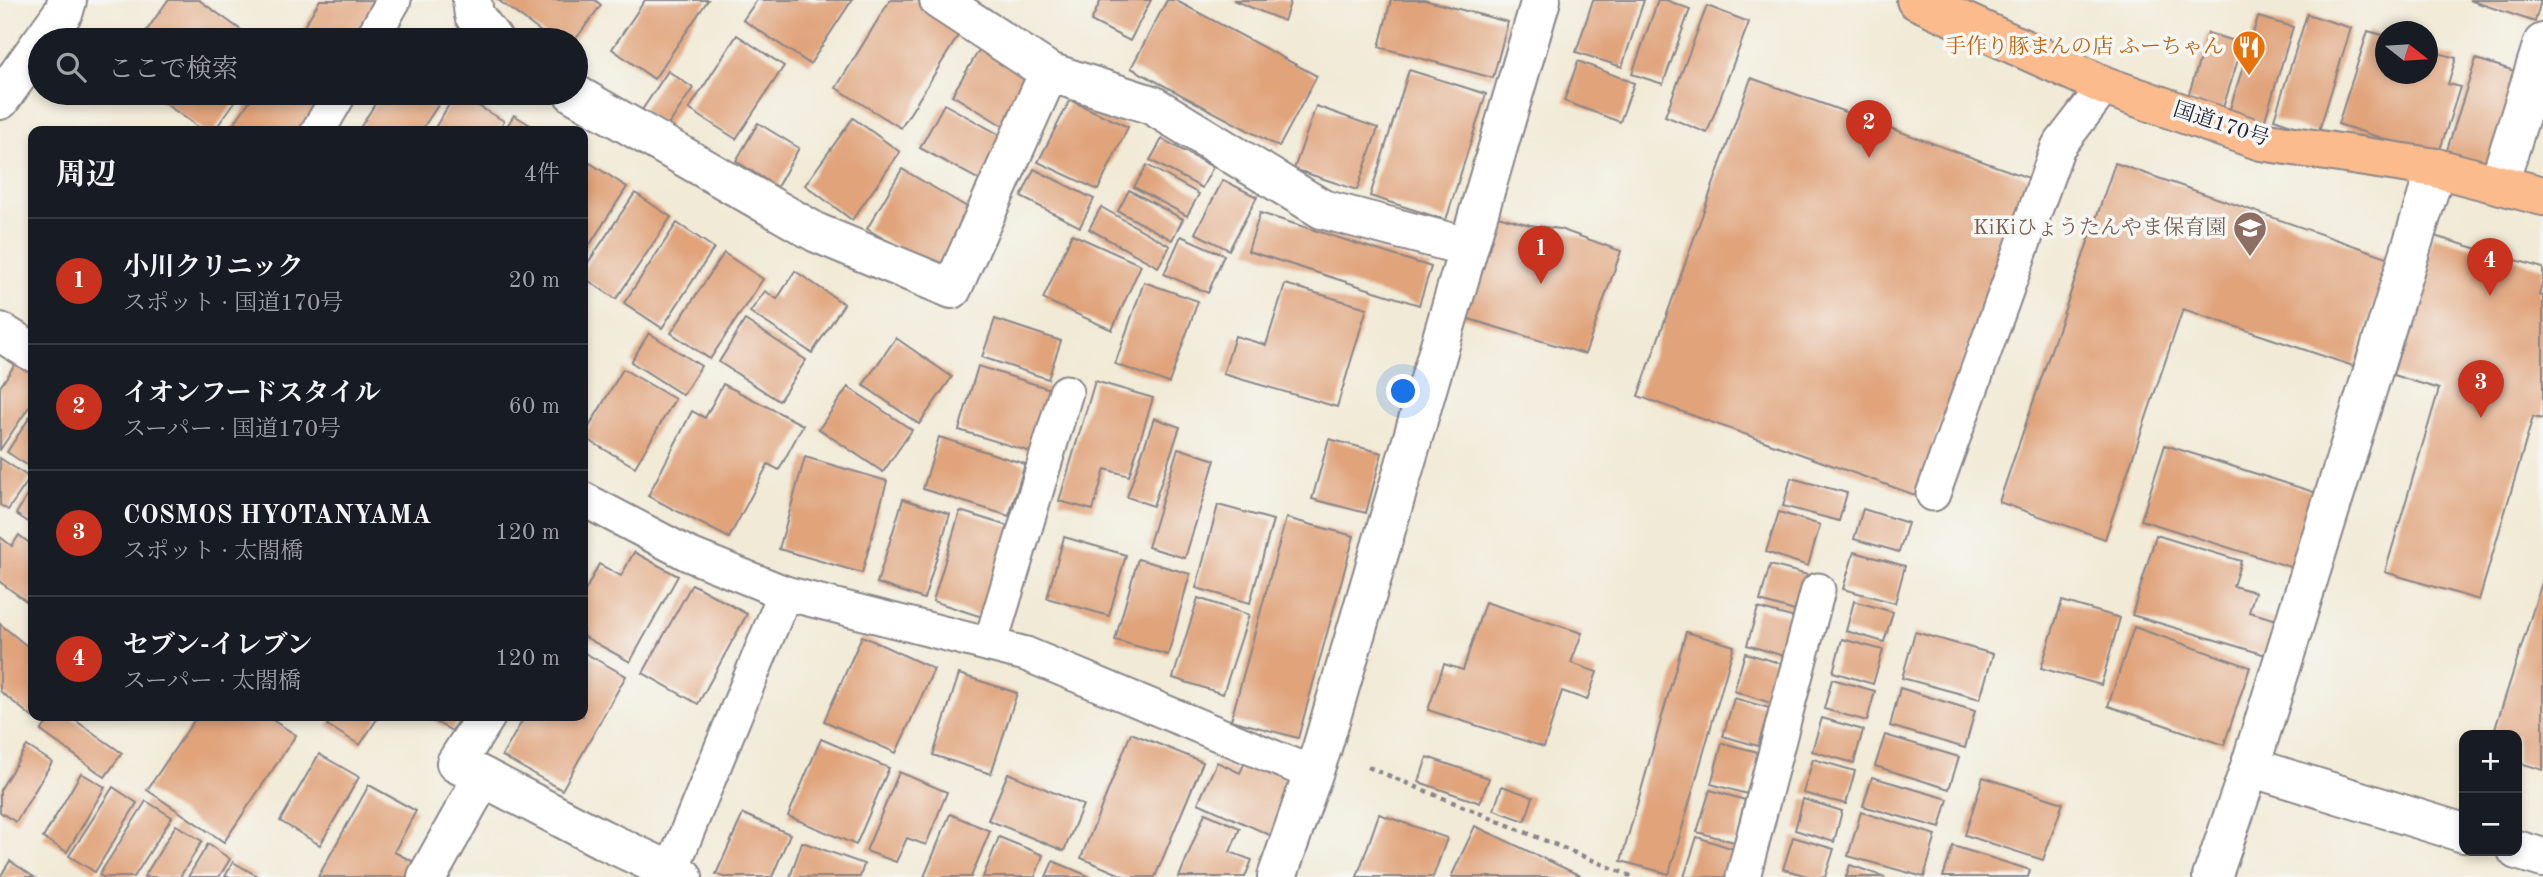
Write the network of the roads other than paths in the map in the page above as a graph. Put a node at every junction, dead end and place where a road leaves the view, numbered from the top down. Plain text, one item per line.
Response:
1 (394, 0) edge
2 (472, 0) edge
3 (939, 0) edge
4 (1541, 0) edge
5 (1916, 0) edge
6 (378, 28) edge
7 (484, 28) edge
8 (2543, 43) edge
9 (28, 62) edge
10 (1049, 72) junction
11 (2105, 86) junction
12 (0, 100) edge
13 (588, 102) edge
14 (334, 105) edge
15 (321, 126) edge
16 (2436, 168) junction
17 (2500, 183) junction
18 (2543, 197) edge
19 (1468, 247) junction
20 (0, 332) edge
21 (28, 349) edge
22 (1066, 392) dead end
23 (1933, 494) dead end
24 (588, 502) edge
25 (1818, 590) dead end
26 (785, 593) junction
27 (990, 645) junction
28 (483, 721) edge
29 (1318, 761) junction
30 (2250, 767) junction
31 (483, 777) junction
32 (2459, 831) edge
33 (2522, 851) edge
34 (2543, 858) edge
35 (677, 874) edge
36 (427, 877) edge
37 (1277, 877) edge
38 (1743, 877) edge
39 (2212, 877) edge

1 - 6 lane
2 - 7 street
3 - 10 street
4 - 19 street
5 - 11 highway, 国道170号
8 - 17 street
9 - 12 street
10 - 13 street
10 - 19 street
11 - 16 highway, 国道170号
11 - 23 lane
14 - 15 lane
16 - 17 highway, 国道170号
16 - 30 street
17 - 18 highway, 国道170号
19 - 29 street
20 - 21 street
22 - 27 lane
24 - 26 lane
25 - 38 lane
26 - 27 lane
26 - 35 lane
27 - 29 lane
28 - 31 street
29 - 37 street
30 - 32 street
30 - 39 street
31 - 35 street
31 - 36 street
33 - 34 street

